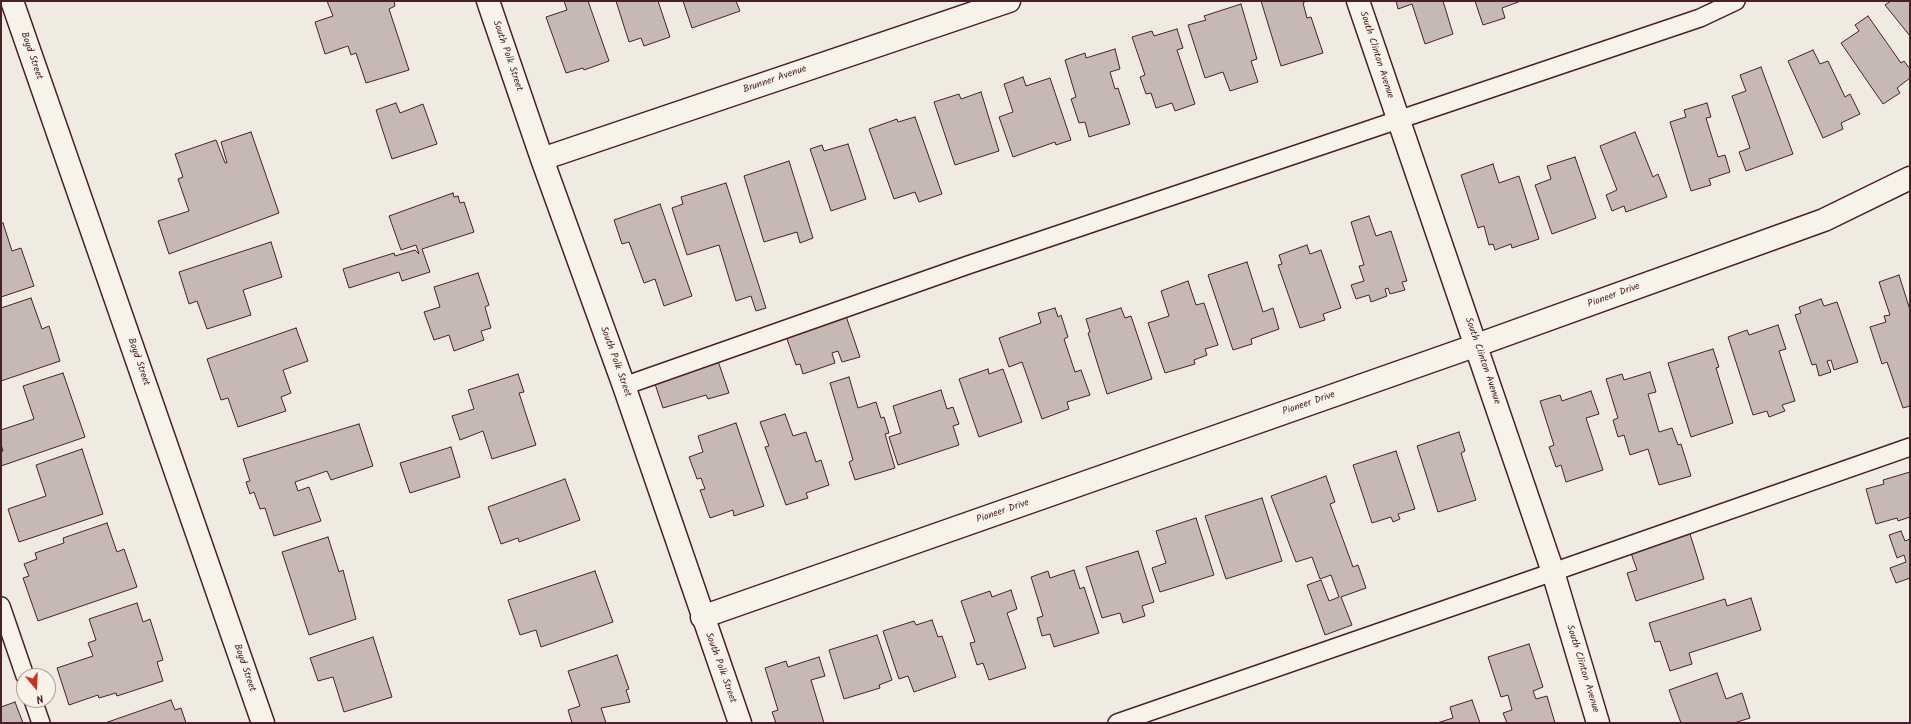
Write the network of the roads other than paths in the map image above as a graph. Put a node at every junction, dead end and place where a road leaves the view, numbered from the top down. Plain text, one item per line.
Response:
1 (12, 1) edge
2 (488, 1) edge
3 (1009, 1) edge
4 (1358, 1) edge
5 (1736, 1) edge
6 (1398, 121) junction
7 (542, 159) junction
8 (1910, 178) edge
9 (1477, 345) junction
10 (624, 386) junction
11 (1910, 447) edge
12 (1553, 572) junction
13 (1, 606) edge
14 (702, 617) junction
15 (22, 668) edge
16 (36, 708) edge
17 (41, 723) edge
18 (263, 723) edge
19 (740, 723) edge
20 (1117, 723) edge
21 (1598, 723) edge

1 - 18 street, Boyd Street
2 - 7 street, South Polk Street
3 - 7 street, Brunner Avenue
4 - 6 street, South Clinton Avenue
5 - 6 lane
6 - 9 street, South Clinton Avenue
6 - 10 lane
7 - 10 street, South Polk Street
8 - 9 street, Pioneer Drive
9 - 12 street, South Clinton Avenue
9 - 14 street, Pioneer Drive
10 - 14 street, South Polk Street
11 - 12 lane
12 - 20 lane
12 - 21 street, South Clinton Avenue
13 - 15 lane
14 - 19 street, South Polk Street
16 - 17 lane

